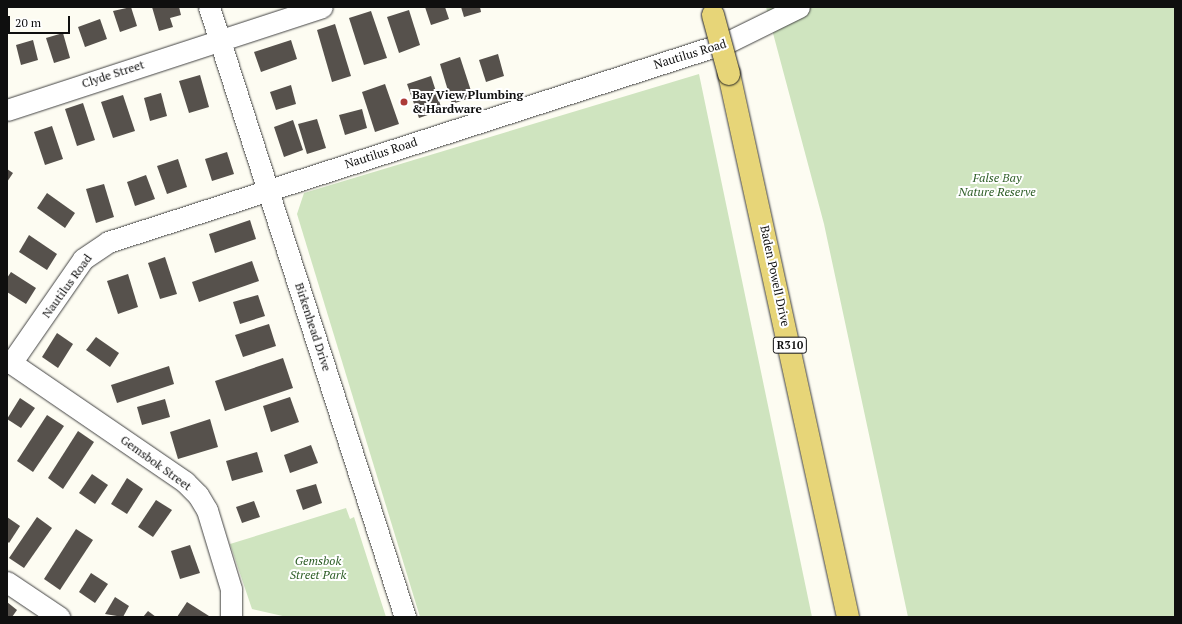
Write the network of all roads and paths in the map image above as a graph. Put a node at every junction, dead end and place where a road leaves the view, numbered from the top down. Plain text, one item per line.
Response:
1 (209, 7) edge
2 (322, 7) edge
3 (799, 7) edge
4 (712, 11) edge
5 (219, 39) junction
6 (7, 110) edge
7 (270, 188) junction
8 (9, 362) edge
9 (7, 582) edge
10 (59, 617) edge
11 (231, 617) edge
12 (405, 617) edge
13 (848, 617) edge

1 - 5 street, Birkenhead Drive
2 - 5 street, Clyde Street
3 - 7 street, Nautilus Road
4 - 13 main road, Baden Powell Drive / R310, bridge
5 - 6 street, Clyde Street
5 - 7 street, Birkenhead Drive
7 - 8 street, Nautilus Road
7 - 12 street, Birkenhead Drive
8 - 11 street, Gemsbok Street
9 - 10 street

